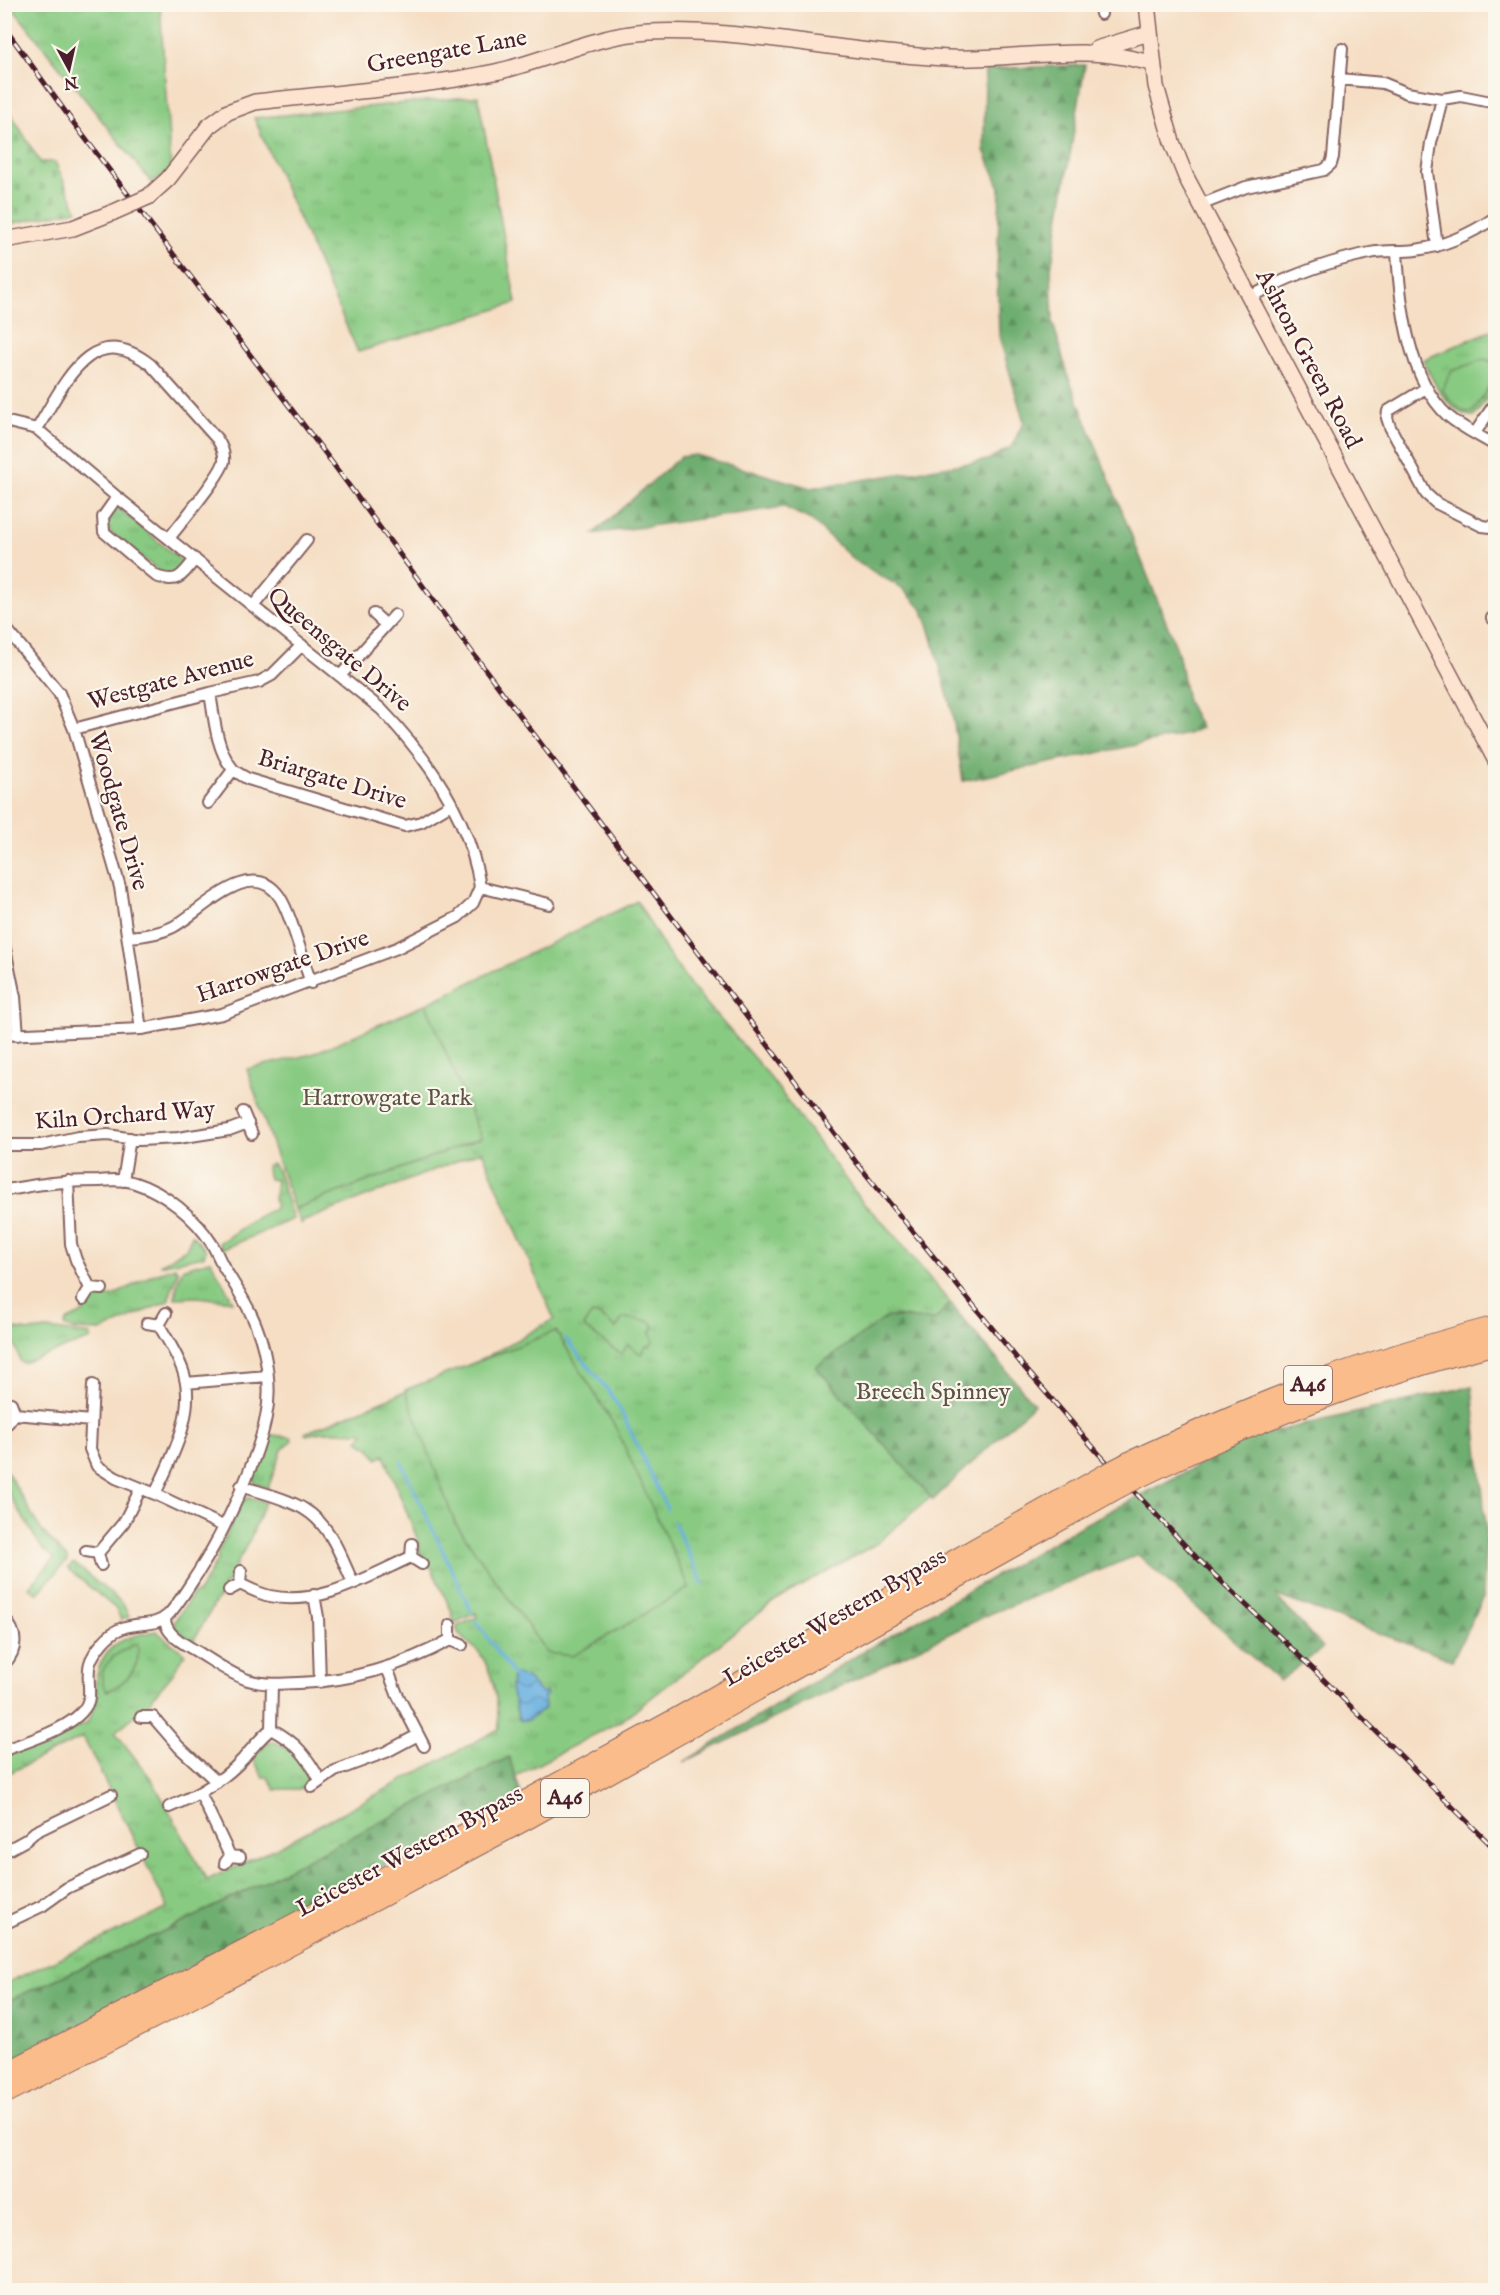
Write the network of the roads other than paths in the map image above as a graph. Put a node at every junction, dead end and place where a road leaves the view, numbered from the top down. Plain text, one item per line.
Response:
1 (1147, 4) edge
2 (1149, 33) junction
3 (1342, 49) dead end
4 (1084, 53) junction
5 (1152, 63) junction
6 (1339, 80) junction
7 (1442, 99) junction
8 (1496, 103) edge
9 (1200, 205) junction
10 (1496, 217) edge
11 (4, 240) edge
12 (1437, 246) junction
13 (1397, 252) junction
14 (1250, 297) junction
15 (1426, 388) junction
16 (1496, 402) edge
17 (4, 420) edge
18 (37, 429) junction
19 (1475, 433) junction
20 (1496, 446) edge
21 (117, 497) junction
22 (1493, 526) edge
23 (170, 537) junction
24 (1493, 539) dead end
25 (307, 540) dead end
26 (296, 553) junction
27 (195, 559) junction
28 (305, 561) dead end
29 (254, 605) junction
30 (374, 614) dead end
31 (395, 615) dead end
32 (386, 625) junction
33 (4, 626) edge
34 (302, 645) junction
35 (340, 676) junction
36 (210, 693) junction
37 (1474, 719) junction
38 (74, 729) junction
39 (1496, 735) edge
40 (1496, 760) edge
41 (234, 770) junction
42 (207, 804) dead end
43 (451, 804) junction
44 (480, 887) junction
45 (551, 904) dead end
46 (128, 937) junction
47 (4, 944) edge
48 (310, 982) junction
49 (141, 1029) junction
50 (4, 1035) edge
51 (18, 1035) junction
52 (243, 1112) dead end
53 (248, 1124) junction
54 (252, 1134) dead end
55 (130, 1138) junction
56 (4, 1145) edge
57 (68, 1181) junction
58 (123, 1181) junction
59 (4, 1190) edge
60 (90, 1288) junction
61 (102, 1289) dead end
62 (83, 1299) dead end
63 (166, 1314) dead end
64 (147, 1323) dead end
65 (159, 1325) junction
66 (1496, 1326) edge
67 (1496, 1344) edge
68 (267, 1376) junction
69 (186, 1383) junction
70 (93, 1385) dead end
71 (10, 1403) dead end
72 (15, 1414) junction
73 (91, 1421) junction
74 (8, 1424) dead end
75 (1134, 1470) junction
76 (1112, 1481) junction
77 (241, 1486) junction
78 (141, 1488) junction
79 (155, 1494) junction
80 (223, 1526) junction
81 (412, 1544) dead end
82 (86, 1551) dead end
83 (98, 1553) junction
84 (411, 1557) junction
85 (422, 1564) dead end
86 (101, 1566) dead end
87 (4, 1571) edge
88 (240, 1571) dead end
89 (4, 1578) edge
90 (353, 1583) junction
91 (240, 1584) junction
92 (229, 1590) dead end
93 (314, 1595) junction
94 (165, 1617) junction
95 (4, 1619) edge
96 (450, 1625) dead end
97 (450, 1640) junction
98 (462, 1645) dead end
99 (4, 1664) edge
100 (387, 1668) junction
101 (320, 1682) junction
102 (272, 1684) junction
103 (141, 1717) dead end
104 (271, 1729) junction
105 (418, 1735) junction
106 (424, 1746) dead end
107 (4, 1750) edge
108 (217, 1782) junction
109 (200, 1793) junction
110 (111, 1795) dead end
111 (169, 1808) dead end
112 (4, 1852) edge
113 (140, 1854) dead end
114 (232, 1858) dead end
115 (4, 1924) edge
116 (4, 2074) edge
117 (4, 2094) edge

1 - 2 street, Ashton Green Road
2 - 4 street, Greengate Lane
2 - 5 street, Ashton Green Road
3 - 6 street
4 - 5 street, Greengate Lane
4 - 11 street, Greengate Lane, bridge
5 - 9 street, Ashton Green Road
6 - 7 street
6 - 9 street
7 - 8 street
7 - 12 street
9 - 14 street, Ashton Green Road
10 - 12 street
12 - 13 street
13 - 14 street
13 - 15 street
14 - 37 street, Ashton Green Road
15 - 19 street
15 - 22 street
16 - 19 street
17 - 18 street, Queensgate Drive
18 - 21 street, Queensgate Drive
18 - 23 street
19 - 20 street
21 - 23 street, Queensgate Drive
21 - 27 street
22 - 24 street
23 - 27 street, Queensgate Drive
25 - 26 street
26 - 28 street
26 - 29 street
27 - 29 street, Queensgate Drive
29 - 34 street, Queensgate Drive
30 - 32 street
31 - 32 street
32 - 35 street
33 - 38 street, Woodgate Drive
34 - 35 street, Queensgate Drive
34 - 36 street, Westgate Avenue
35 - 43 street, Queensgate Drive
36 - 38 street, Westgate Avenue
36 - 41 street, Briargate Drive
37 - 39 street, Ashton Green Road
37 - 40 street, Ashton Green Road
38 - 46 street, Woodgate Drive
41 - 42 street, Briargate Drive
41 - 43 street, Briargate Drive
43 - 44 street, Queensgate Drive
44 - 45 street
44 - 48 street, Harrowgate Drive
46 - 48 street
46 - 49 street, Woodgate Drive
47 - 51 street
48 - 49 street, Harrowgate Drive
49 - 51 street, Harrowgate Drive
50 - 51 street, Harrowgate Drive
52 - 53 street
53 - 54 street
53 - 55 street, Kiln Orchard Way
55 - 56 street, Kiln Orchard Way
55 - 58 street
57 - 58 street
57 - 59 street
57 - 60 street
58 - 68 street
60 - 61 street
60 - 62 street
63 - 65 street
64 - 65 street
65 - 69 street
66 - 75 highway, A46
67 - 75 highway, A46
68 - 69 street
68 - 77 street
69 - 79 street
70 - 73 street
71 - 72 street
72 - 73 street
72 - 74 street
73 - 78 street
75 - 76 highway, A46, bridge
76 - 116 highway, Leicester Western Bypass / A46
76 - 117 highway, Leicester Western Bypass / A46
77 - 80 street
77 - 90 street
78 - 79 street
78 - 83 street
79 - 80 street
80 - 94 street
81 - 84 street
82 - 83 street
83 - 86 street
84 - 85 street
84 - 90 street
87 - 89 street
88 - 91 street
90 - 93 street
91 - 92 street
91 - 93 street
93 - 101 street
94 - 102 street
94 - 107 street
95 - 99 street
96 - 97 street
97 - 98 street
97 - 100 street
100 - 101 street
100 - 105 street
101 - 102 street
102 - 104 street
103 - 108 street
104 - 105 street
104 - 108 street
105 - 106 street
108 - 109 street
109 - 111 street
109 - 114 street
110 - 112 street
113 - 115 street

